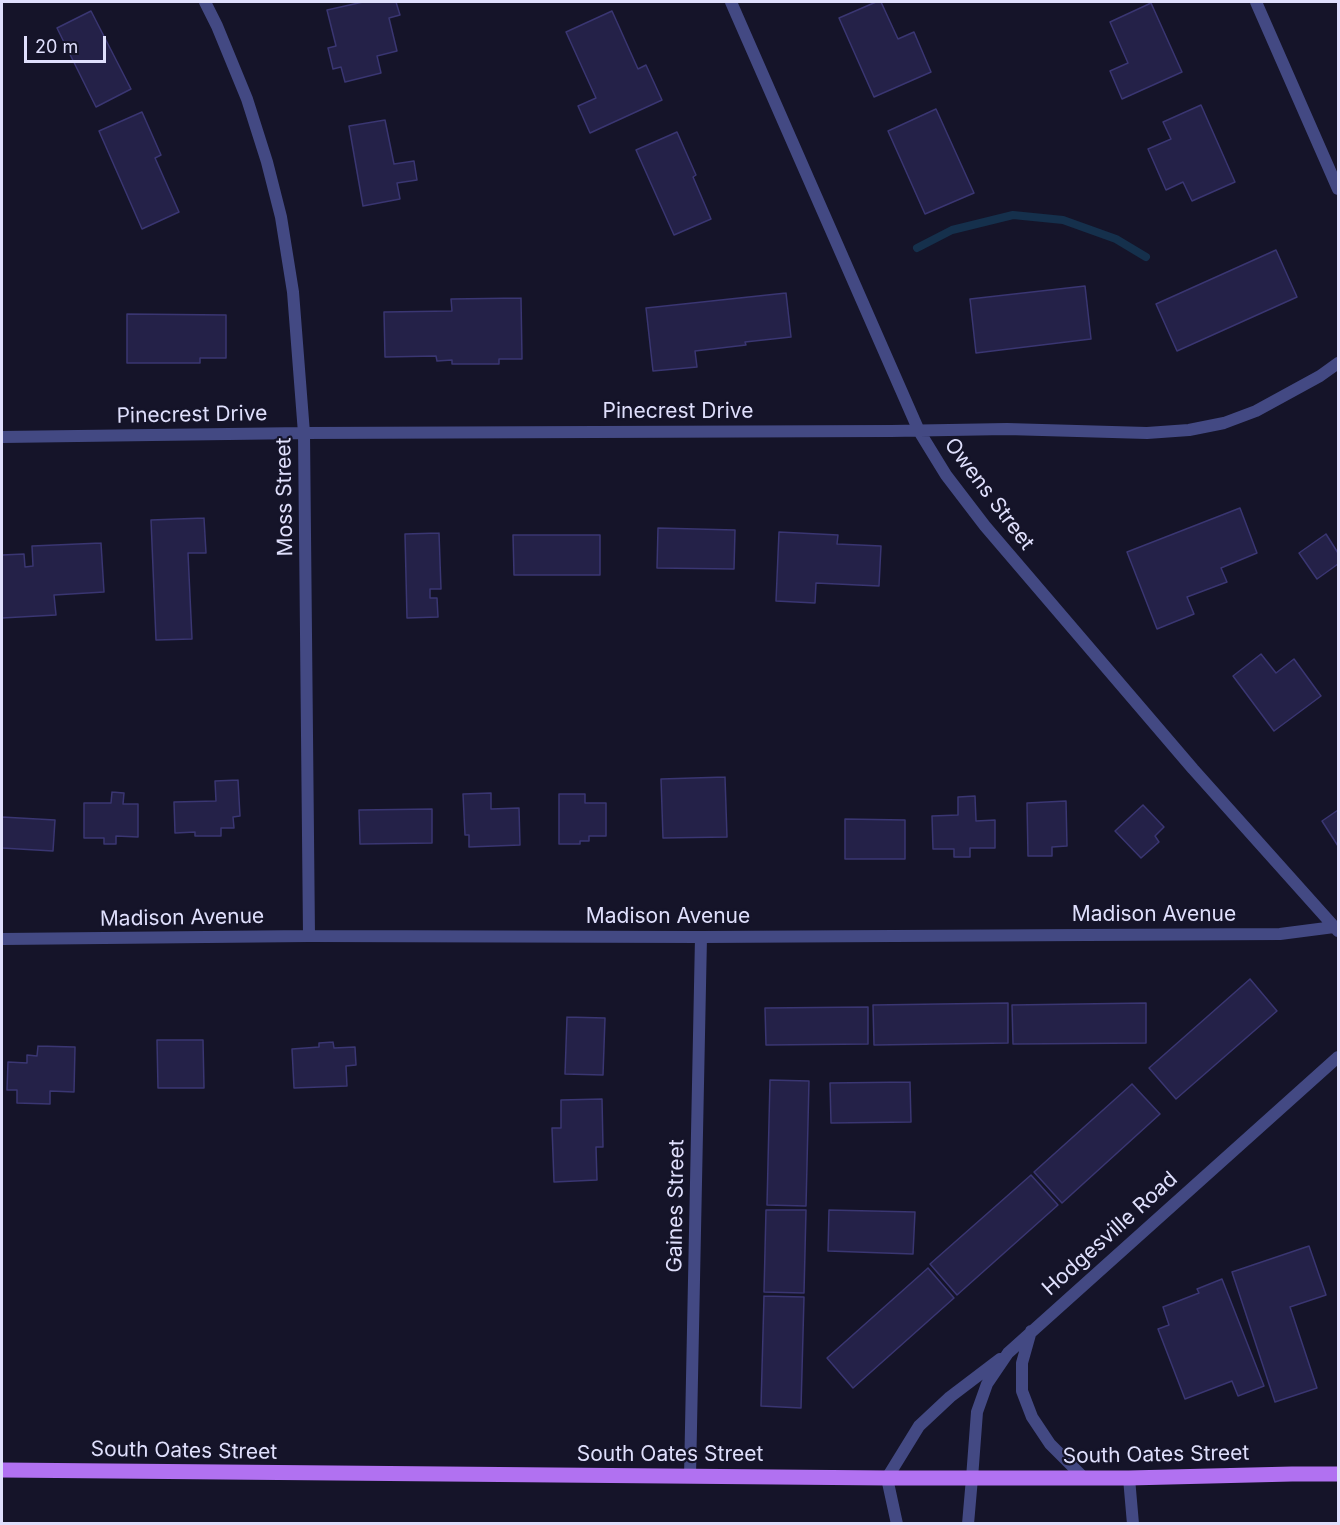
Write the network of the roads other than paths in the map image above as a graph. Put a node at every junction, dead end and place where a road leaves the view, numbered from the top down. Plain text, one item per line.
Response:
1 (205, 2) edge
2 (731, 2) edge
3 (1256, 2) edge
4 (1338, 189) edge
5 (1338, 363) edge
6 (919, 431) junction
7 (304, 433) junction
8 (2, 436) edge
9 (1336, 930) edge
10 (309, 936) junction
11 (701, 937) junction
12 (2, 939) edge
13 (1338, 1057) edge
14 (1032, 1331) junction
15 (1008, 1353) junction
16 (2, 1470) edge
17 (1338, 1474) edge
18 (690, 1476) junction
19 (887, 1478) junction
20 (972, 1478) junction
21 (1084, 1478) junction
22 (1129, 1478) junction
23 (897, 1524) edge
24 (968, 1524) edge
25 (1133, 1524) edge

1 - 7 street, Moss Street
2 - 6 street, Owens Street
3 - 4 street
5 - 6 street, Pinecrest Drive
6 - 7 street, Pinecrest Drive
6 - 9 street, Owens Street
7 - 8 street, Pinecrest Drive
7 - 10 street, Moss Street
9 - 11 street, Madison Avenue
10 - 11 street, Madison Avenue
10 - 12 street, Madison Avenue
11 - 18 street, Gaines Street
13 - 14 street, Hodgesville Road
14 - 15 street, Hodgesville Road
14 - 21 street
15 - 19 street
15 - 20 street, Hodgesville Road
16 - 18 main road, South Oates Street
17 - 22 main road, South Oates Street
18 - 19 main road, South Oates Street
19 - 20 main road, South Oates Street
19 - 23 street
20 - 21 main road, South Oates Street
20 - 24 street, Hodgesville Road
21 - 22 main road, South Oates Street
22 - 25 street

